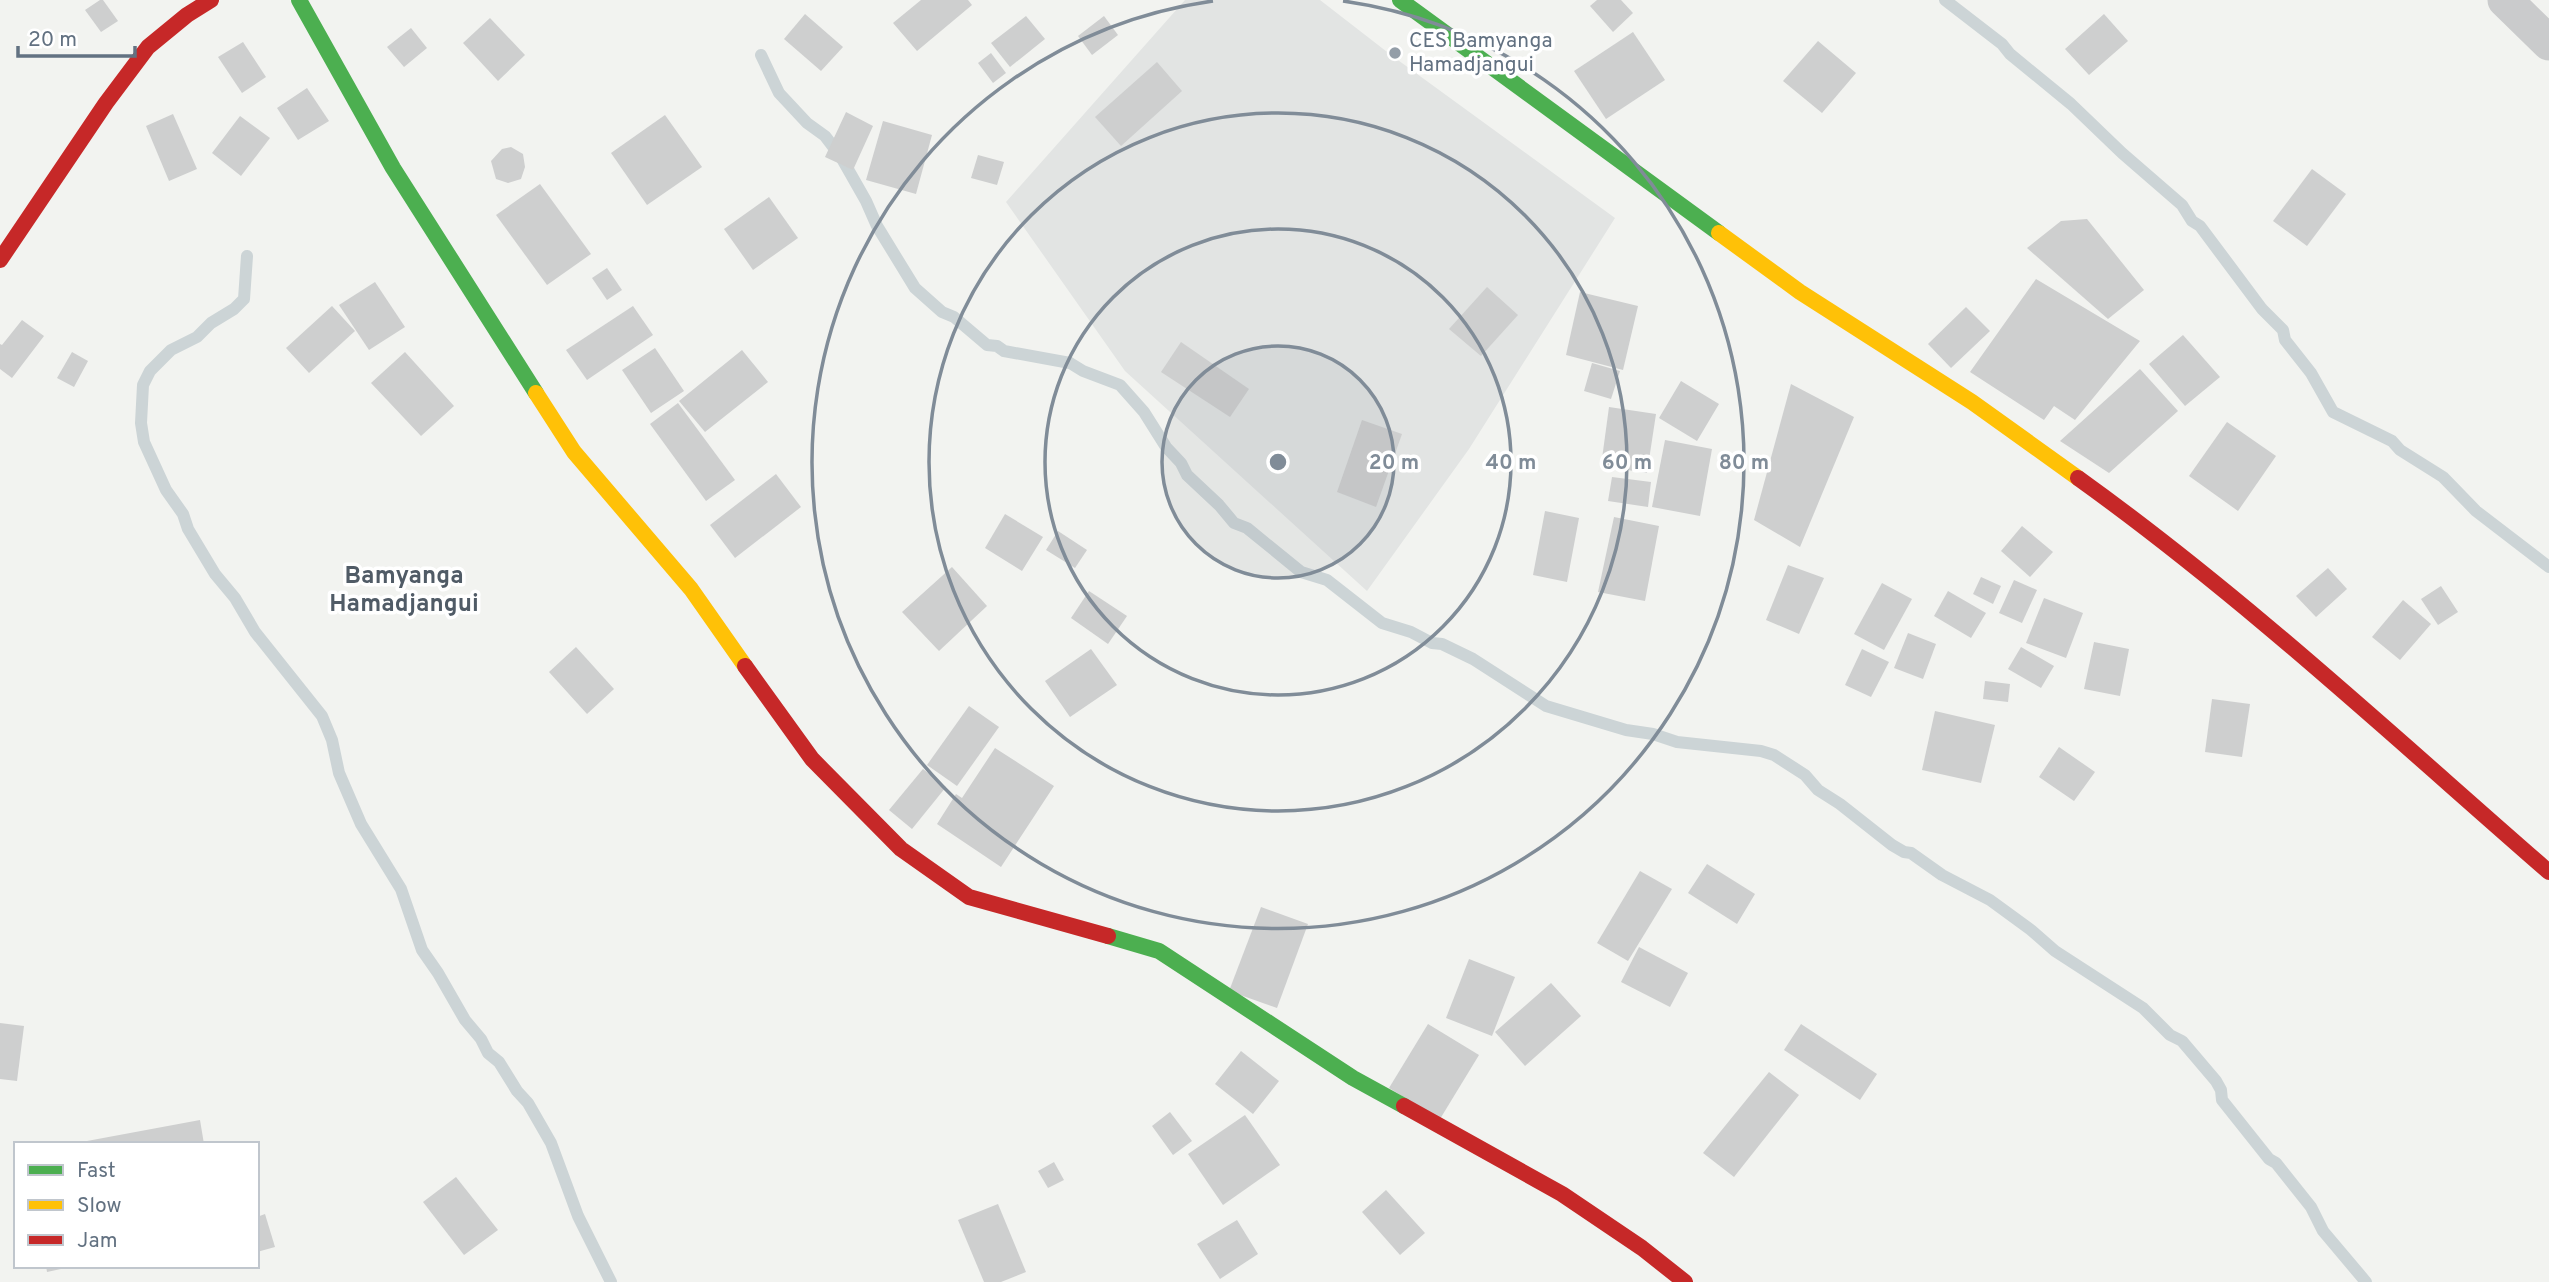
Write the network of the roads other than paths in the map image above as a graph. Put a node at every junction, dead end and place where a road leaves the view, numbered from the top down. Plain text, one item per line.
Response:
1 (211, 0) edge
2 (299, 0) edge
3 (1400, 0) edge
4 (2505, 0) edge
5 (2549, 43) edge
6 (0, 260) edge
7 (2549, 872) edge
8 (1685, 1282) edge

1 - 6 street
2 - 8 street
3 - 7 street
4 - 5 street

